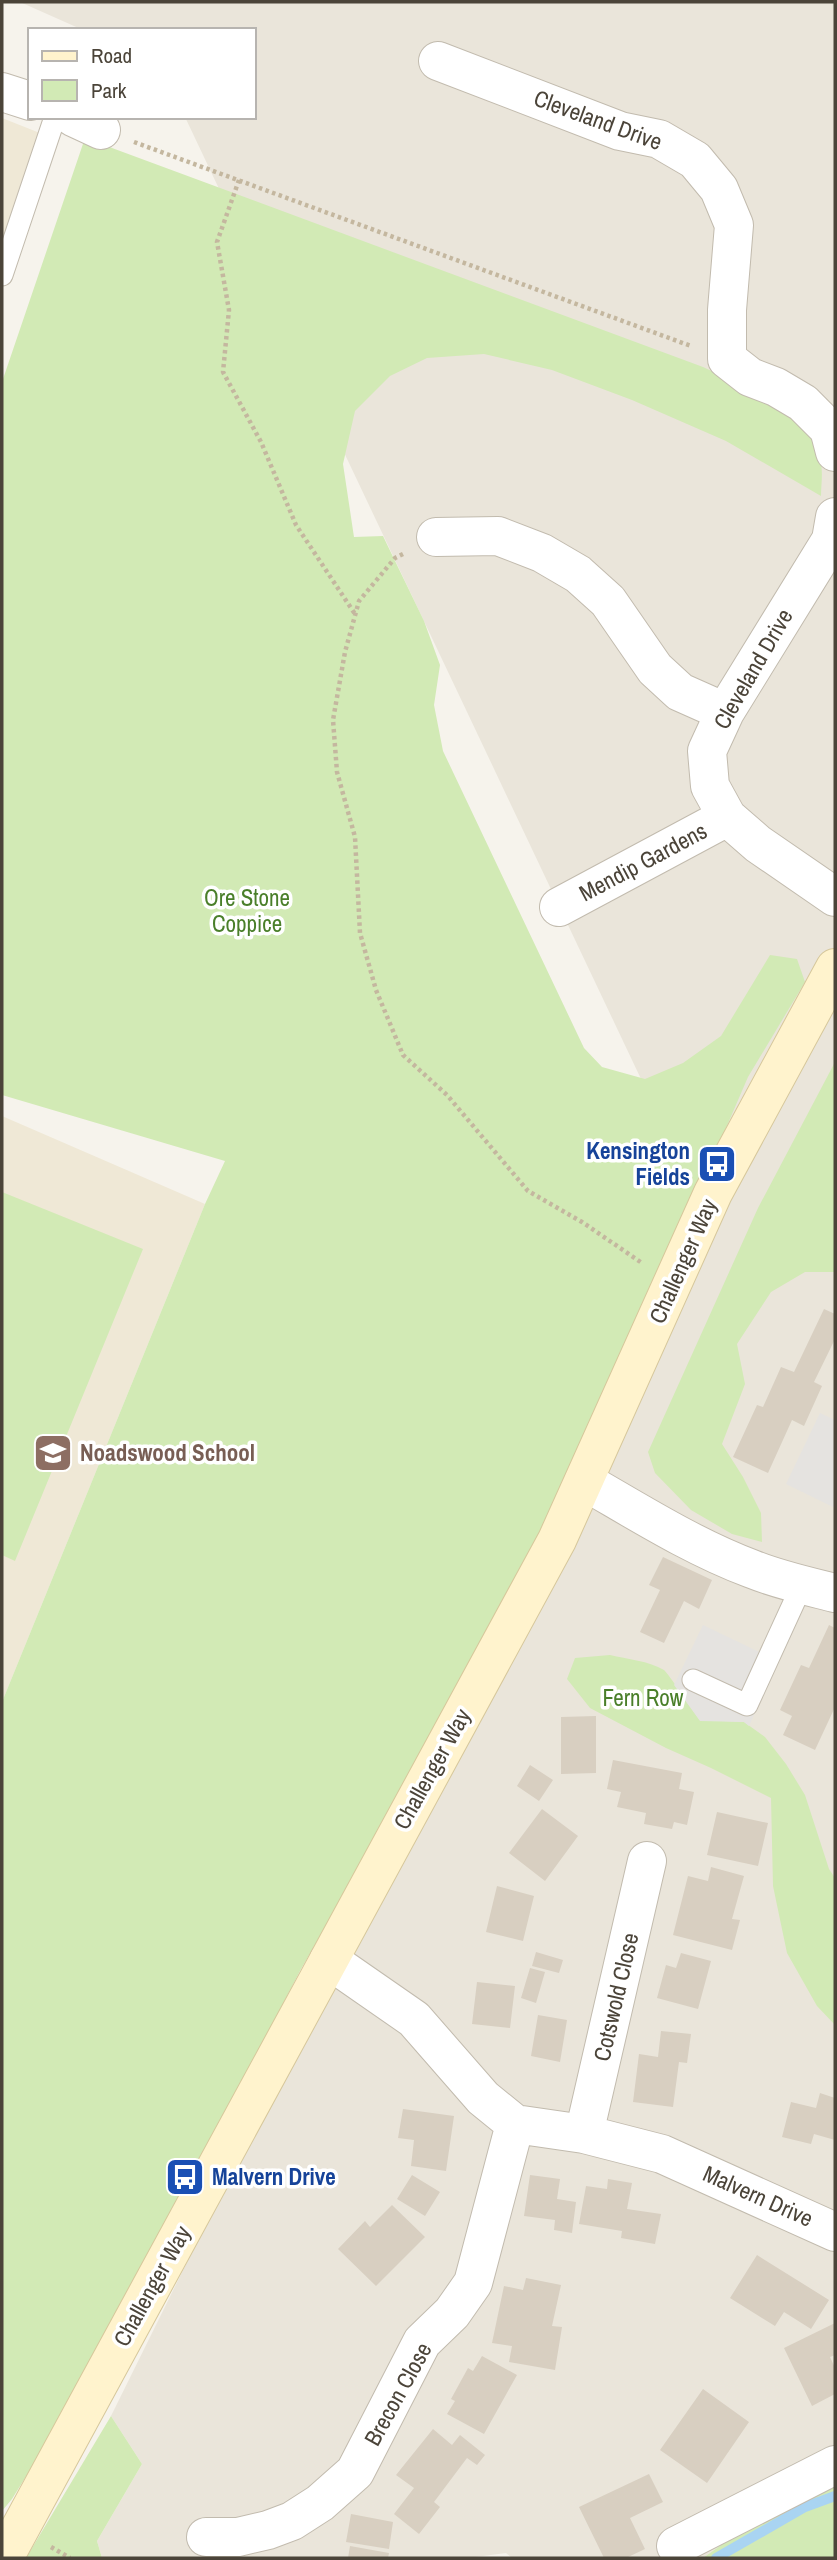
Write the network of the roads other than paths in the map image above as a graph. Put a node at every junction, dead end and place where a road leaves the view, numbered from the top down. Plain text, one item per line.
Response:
1 (438, 61) dead end
2 (2, 92) edge
3 (28, 100) edge
4 (54, 119) edge
5 (2, 275) edge
6 (835, 452) edge
7 (834, 533) edge
8 (436, 537) road end
9 (725, 712) junction
10 (727, 817) junction
11 (835, 897) edge
12 (559, 907) dead end
13 (835, 968) edge
14 (583, 1481) junction
15 (819, 1589) edge
16 (693, 1680) dead end
17 (647, 1861) dead end
18 (329, 1960) junction
19 (515, 2124) junction
20 (584, 2134) junction
21 (835, 2232) edge
22 (835, 2465) edge
23 (206, 2537) dead end
24 (272, 2544) edge
25 (676, 2546) dead end
26 (4, 2558) edge

1 - 6 street, Cleveland Drive
2 - 3 street
4 - 5 lane
7 - 9 street, Cleveland Drive
8 - 9 street
9 - 10 street, Cleveland Drive
10 - 11 street, Cleveland Drive
10 - 12 street, Mendip Gardens
13 - 14 street, Challenger Way
14 - 15 street
14 - 18 street, Challenger Way
15 - 16 lane
17 - 20 street, Cotswold Close
18 - 19 street
18 - 26 street, Challenger Way
19 - 20 street, Malvern Drive
19 - 24 street, Brecon Close
20 - 21 street, Malvern Drive
22 - 25 street
23 - 24 street, Brecon Close

